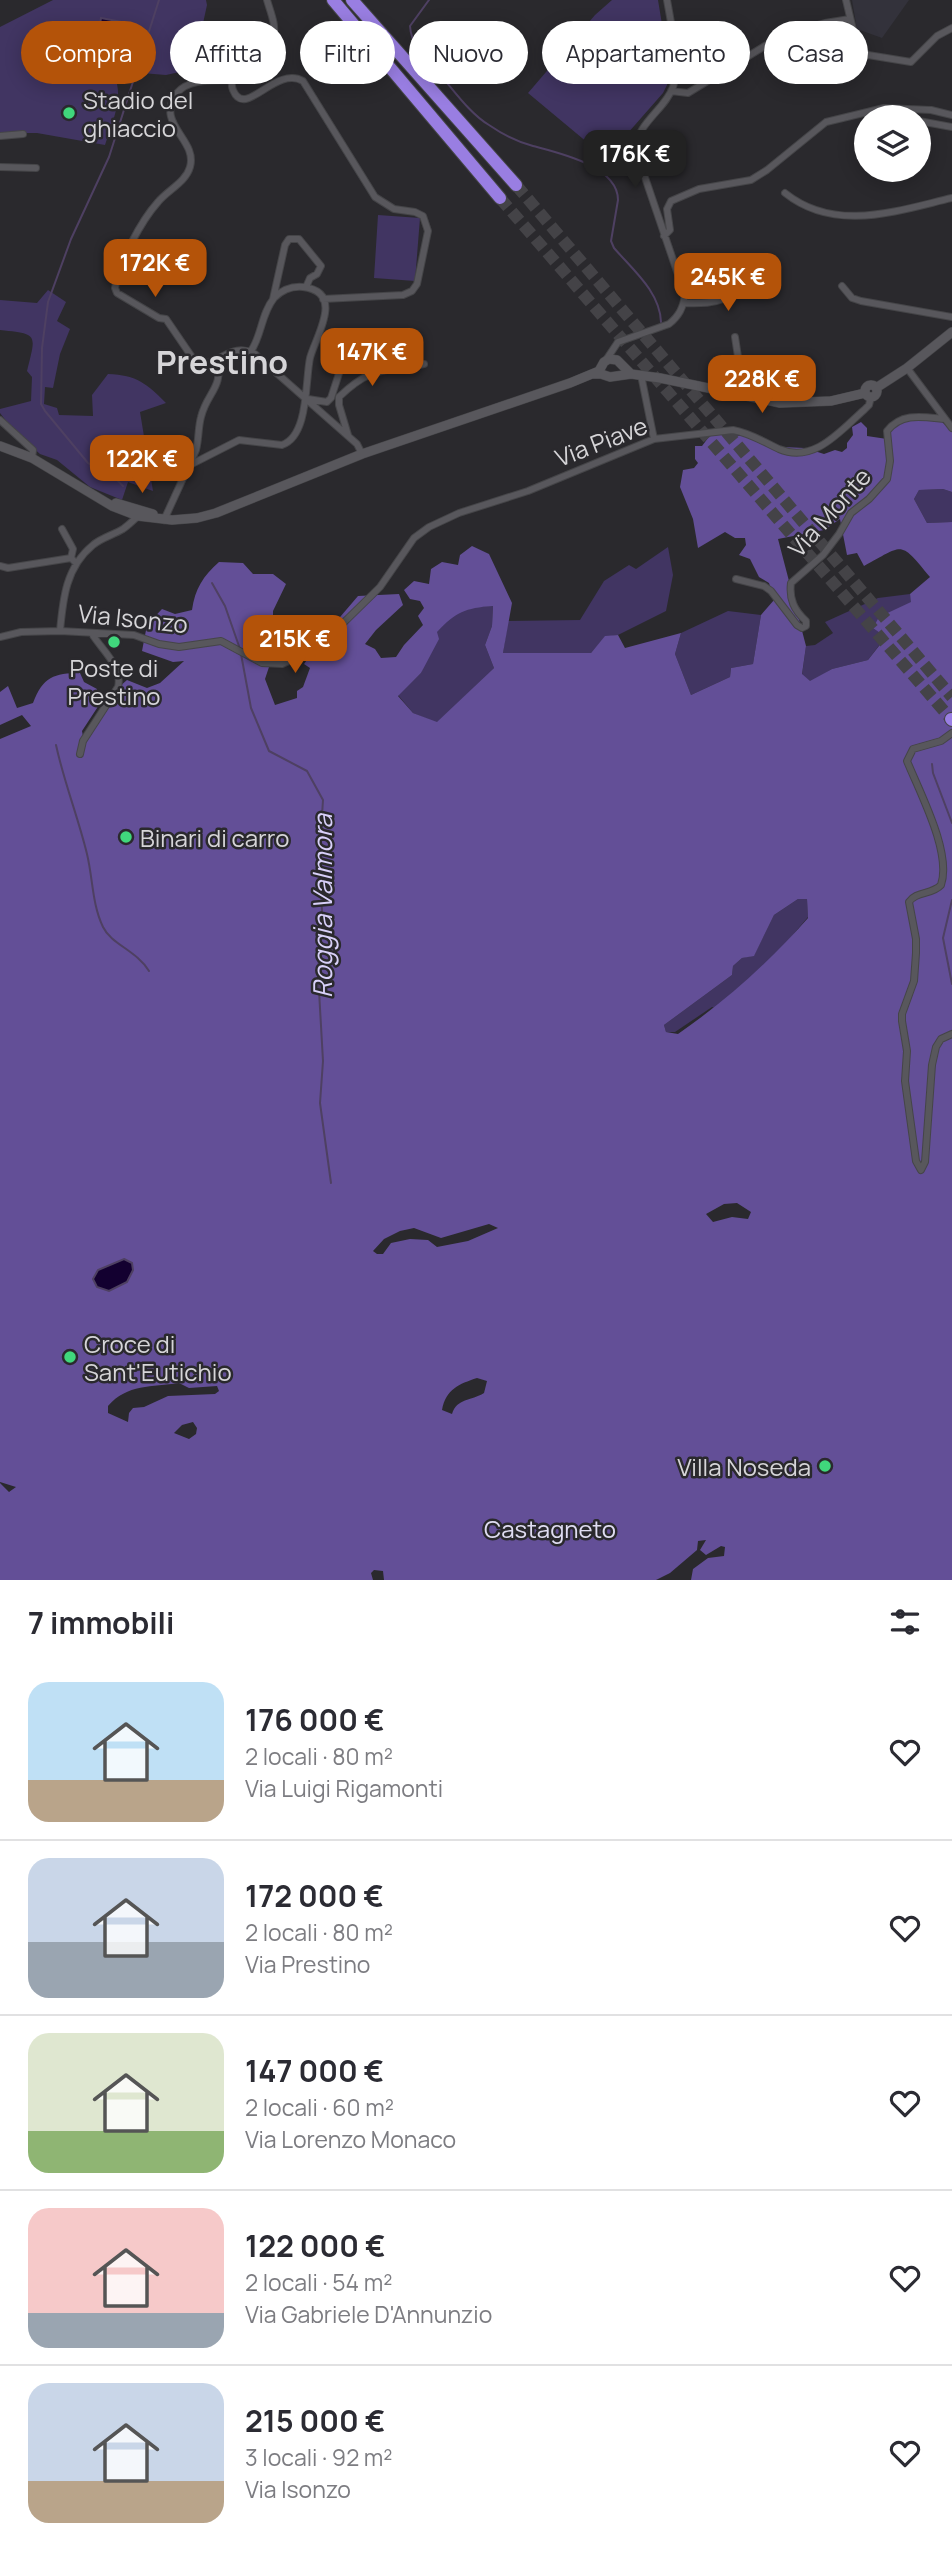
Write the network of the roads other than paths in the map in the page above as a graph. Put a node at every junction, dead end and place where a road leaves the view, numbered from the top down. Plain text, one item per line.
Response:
1 (267, 0) edge
2 (333, 0) edge
3 (352, 0) edge
4 (667, 0) edge
5 (846, 0) edge
6 (850, 19) junction
7 (273, 21) edge
8 (952, 28) edge
9 (286, 77) edge
10 (189, 84) edge
11 (231, 84) edge
12 (273, 84) edge
13 (671, 91) junction
14 (952, 115) edge
15 (931, 124) edge
16 (952, 128) edge
17 (23, 134) dead end
18 (0, 136) edge
19 (0, 167) edge
20 (36, 168) dead end
21 (516, 185) tunnel mouth
22 (785, 193) dead end
23 (500, 198) tunnel mouth
24 (952, 198) edge
25 (664, 236) junction
26 (753, 275) dead end
27 (842, 286) dead end
28 (306, 287) junction
29 (323, 299) junction
30 (272, 300) junction
31 (684, 303) junction
32 (952, 317) edge
33 (952, 332) edge
34 (735, 337) dead end
35 (340, 348) dead end
36 (614, 350) junction
37 (251, 351) junction
38 (217, 359) junction
39 (618, 362) junction
40 (424, 364) dead end
41 (604, 367) junction
42 (907, 368) junction
43 (636, 374) junction
44 (617, 375) junction
45 (871, 393) junction
46 (738, 395) junction
47 (306, 398) junction
48 (945, 419) junction
49 (0, 420) edge
50 (952, 428) edge
51 (348, 437) junction
52 (654, 439) junction
53 (0, 446) edge
54 (362, 454) junction
55 (32, 458) junction
56 (188, 466) junction
57 (527, 491) joint
58 (104, 500) junction
59 (151, 516) junction
60 (167, 519) junction
61 (131, 522) junction
62 (62, 529) dead end
63 (74, 560) junction
64 (0, 566) edge
65 (736, 579) dead end
66 (60, 631) junction
67 (93, 634) junction
68 (0, 637) edge
69 (952, 733) edge
70 (80, 754) dead end
71 (948, 842) dead end
72 (951, 862) edge
73 (951, 1034) edge

1 - 7 street
2 - 23 highway
3 - 21 highway
4 - 13 street
5 - 6 street
6 - 8 street
6 - 13 street
9 - 29 street
10 - 38 street
11 - 12 street
13 - 25 street
14 - 25 street
15 - 16 street
17 - 18 street
19 - 20 street
22 - 24 street
25 - 31 street
26 - 31 street
27 - 32 street
28 - 29 street
28 - 30 street
28 - 30 street
29 - 47 street
30 - 37 street
31 - 36 street
33 - 42 main road
34 - 46 street
35 - 47 street
36 - 39 street
36 - 41 street
37 - 38 street
37 - 47 street
38 - 56 street
39 - 41 main road
39 - 43 main road
39 - 44 main road
40 - 51 street
41 - 44 main road
41 - 54 main road
42 - 45 main road
42 - 48 street
43 - 44 main road
43 - 46 main road
43 - 52 street
45 - 46 main road
45 - 52 street, Via Piave
47 - 51 street
47 - 56 street
48 - 50 street
48 - 65 street, Via Monte
49 - 55 street
51 - 54 street
52 - 57 street, Via Piave
53 - 55 main road
54 - 60 main road
55 - 58 main road
56 - 60 street
57 - 67 street, Via Isonzo
58 - 59 main road
58 - 61 main road
59 - 60 main road
59 - 61 main road
59 - 61 street
61 - 63 street
62 - 63 street
63 - 64 street
63 - 66 street
66 - 67 street, Via Isonzo
66 - 68 street, Via Isonzo
67 - 70 street
69 - 71 street
72 - 73 street

